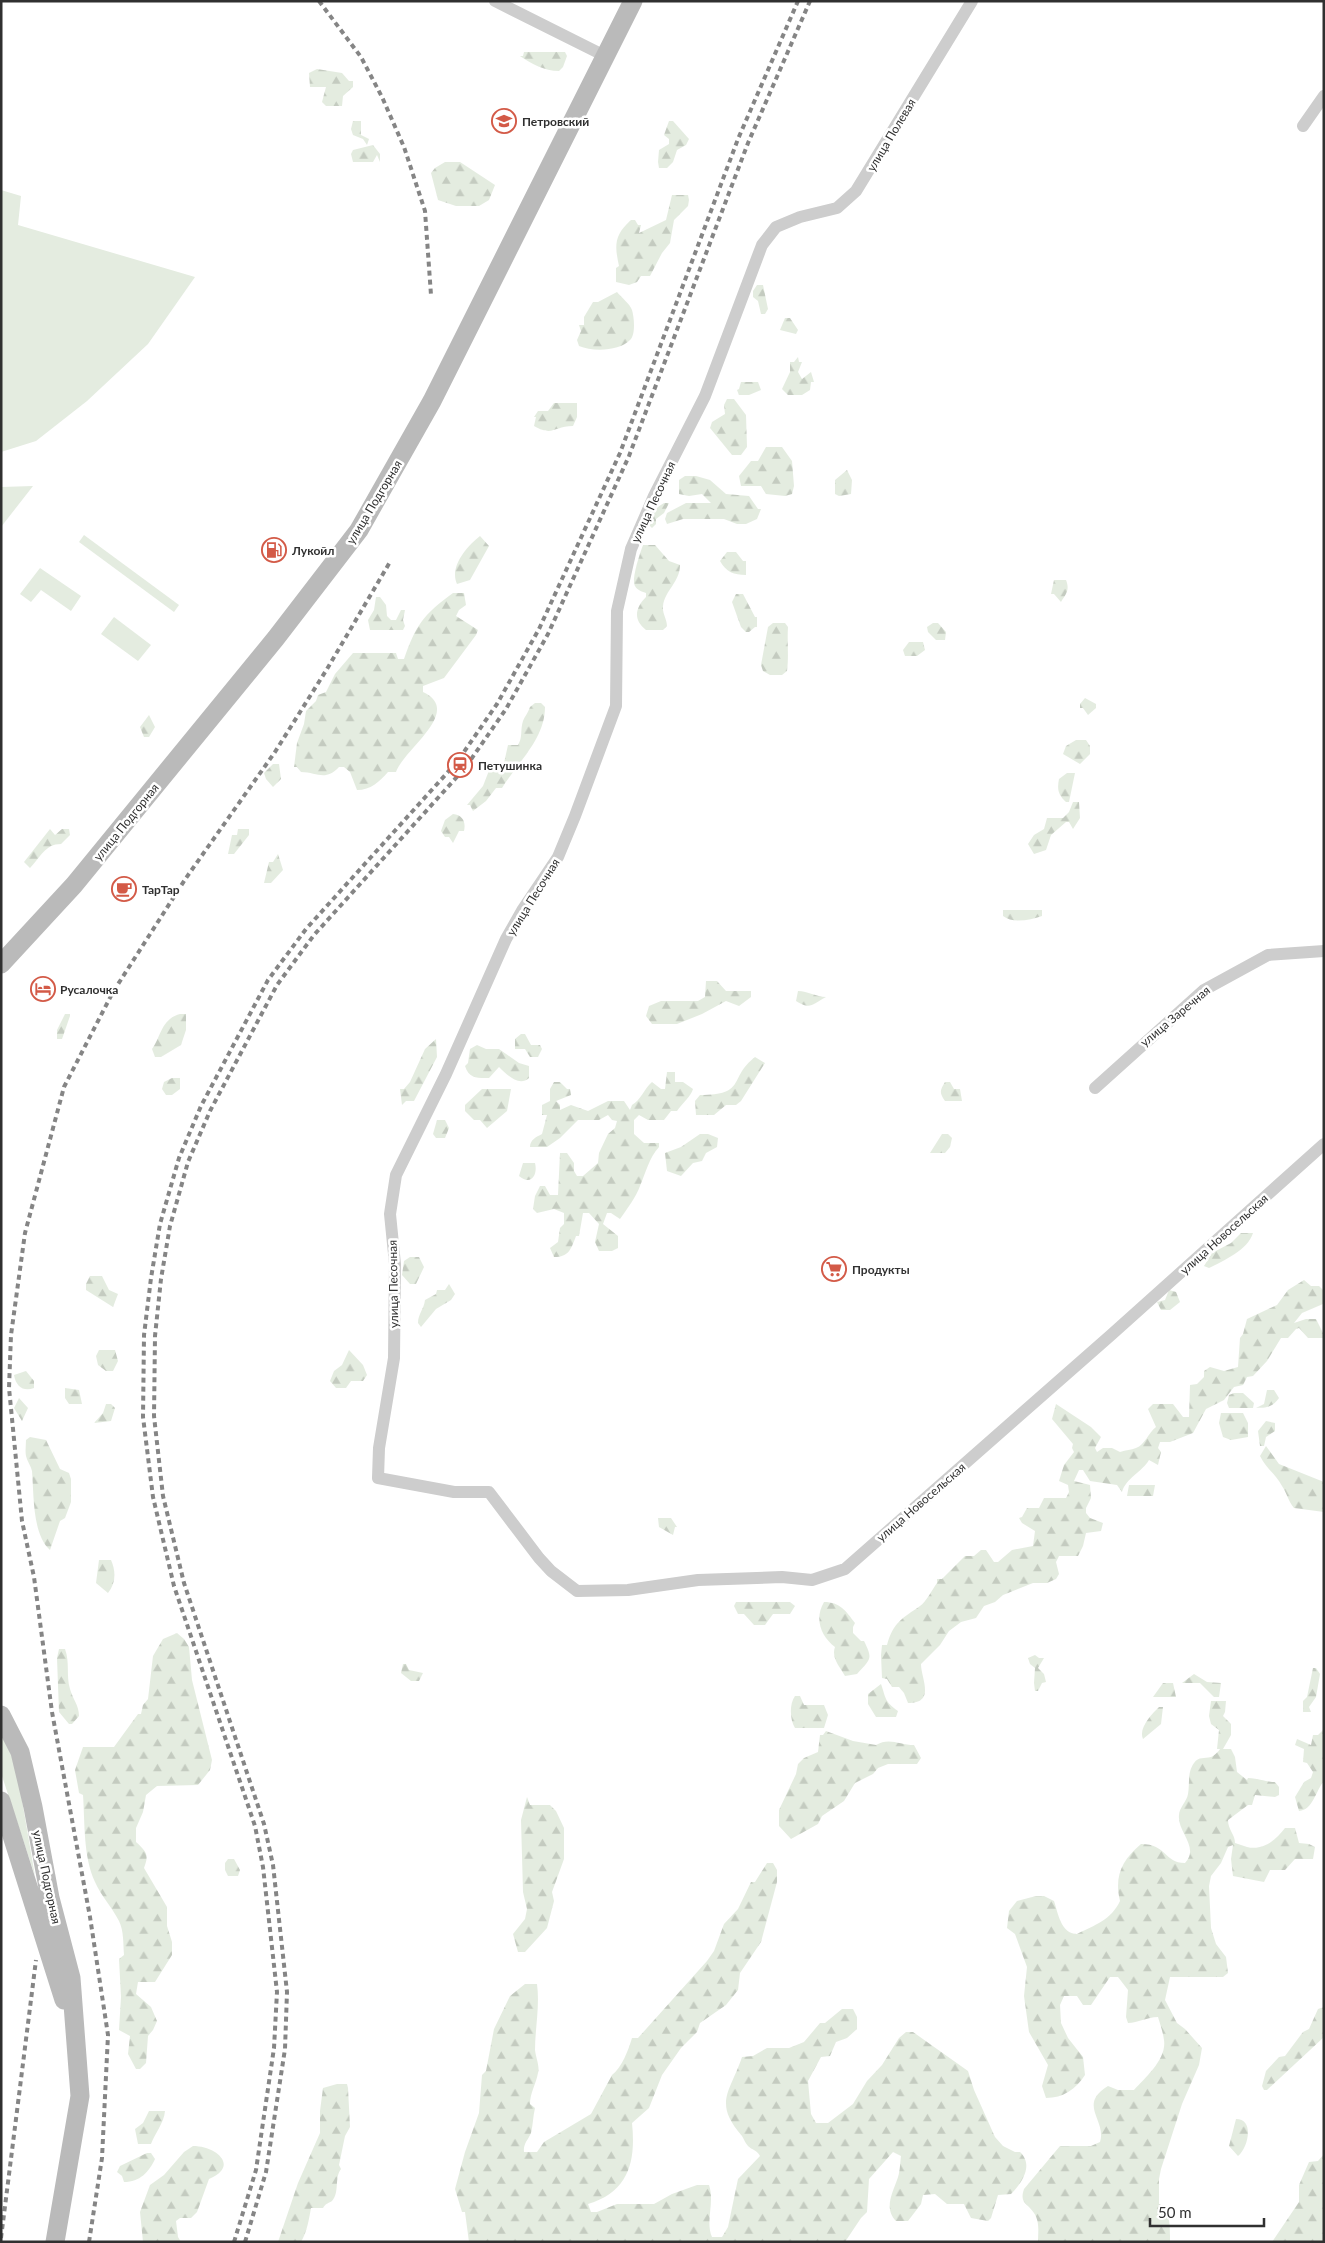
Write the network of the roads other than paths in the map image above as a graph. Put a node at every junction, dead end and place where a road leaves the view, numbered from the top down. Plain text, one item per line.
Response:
1 (495, 1) edge
2 (633, 1) edge
3 (972, 1) edge
4 (605, 56) junction
5 (1324, 96) edge
6 (1304, 126) dead end
7 (776, 228) joint
8 (1324, 951) edge
9 (1, 964) edge
10 (1095, 1088) dead end
11 (1324, 1144) edge
12 (454, 1492) joint
13 (1, 1715) edge
14 (1, 1801) edge
15 (77, 2044) junction
16 (55, 2242) edge

1 - 4 street
2 - 4 main road, улица Подгорная
3 - 7 street, улица Полевая
4 - 9 main road, улица Подгорная
5 - 6 street
7 - 12 street, улица Песочная
8 - 10 street, улица Заречная
11 - 12 street, улица Новосельская
13 - 15 main road, улица Подгорная
14 - 15 main road, улица Подгорная
15 - 16 main road, улица Подгорная

